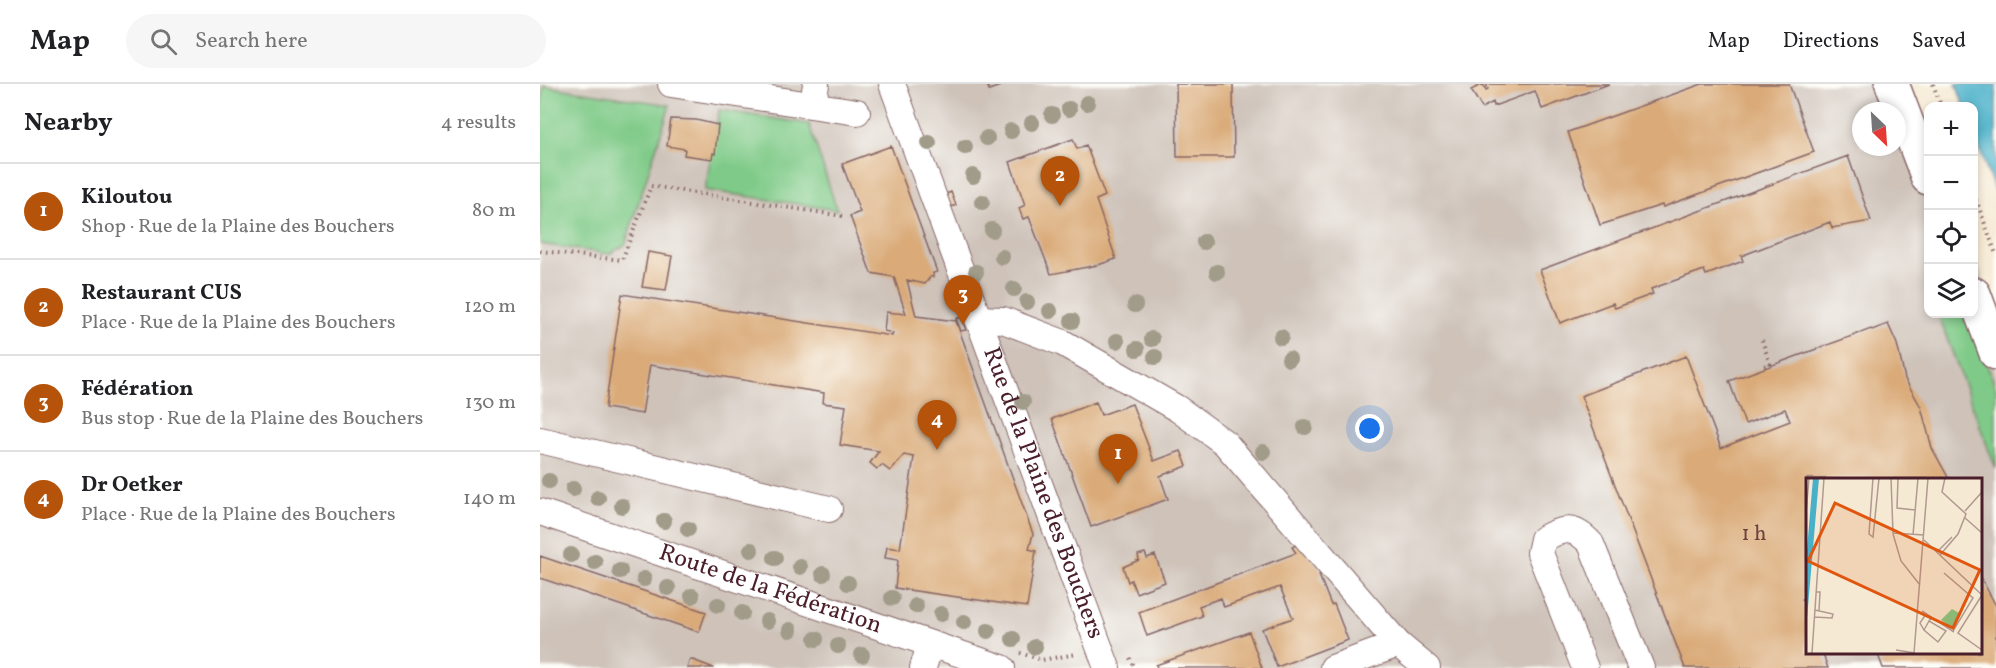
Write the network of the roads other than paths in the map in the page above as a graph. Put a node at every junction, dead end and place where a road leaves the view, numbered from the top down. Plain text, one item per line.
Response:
1 (671, 84) edge
2 (892, 84) edge
3 (1892, 84) edge
4 (758, 91) edge
5 (814, 95) edge
6 (857, 112) dead end
7 (1924, 165) edge
8 (1978, 305) edge
9 (978, 319) junction
10 (1996, 352) edge
11 (540, 440) edge
12 (829, 509) dead end
13 (540, 512) edge
14 (1398, 644) junction
15 (926, 656) edge
16 (958, 661) edge
17 (1002, 668) edge
18 (1107, 668) edge
19 (1333, 668) edge
20 (1427, 668) edge
21 (1585, 668) edge
22 (1641, 668) edge

1 - 4 street
2 - 9 street, Rue de la Plaine des Bouchers
3 - 7 main road
4 - 5 street
5 - 6 street
8 - 10 main road
9 - 14 street
9 - 18 street, Rue de la Plaine des Bouchers
11 - 12 street
13 - 15 street, Route de la Fédération
14 - 19 street
14 - 20 street
15 - 16 street, Route de la Fédération
16 - 17 street, Route de la Fédération
21 - 22 street

